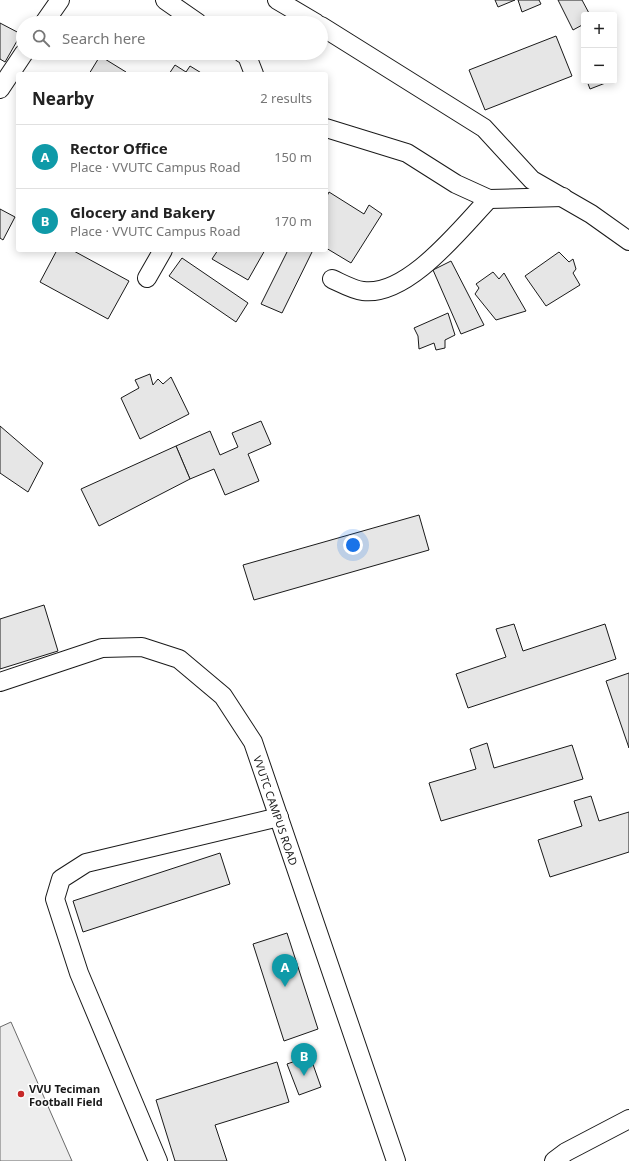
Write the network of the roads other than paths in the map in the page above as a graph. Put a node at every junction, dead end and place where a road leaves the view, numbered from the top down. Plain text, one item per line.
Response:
1 (60, 0) edge
2 (165, 0) edge
3 (277, 0) edge
4 (49, 16) edge
5 (188, 16) edge
6 (304, 16) edge
7 (328, 30) edge
8 (19, 60) edge
9 (249, 60) edge
10 (253, 72) edge
11 (0, 89) edge
12 (328, 129) edge
13 (563, 197) junction
14 (489, 199) junction
15 (629, 241) edge
16 (163, 252) edge
17 (147, 278) dead end
18 (332, 279) dead end
19 (0, 682) edge
20 (279, 817) junction
21 (629, 1119) edge
22 (158, 1161) edge
23 (396, 1161) edge
24 (554, 1161) edge

1 - 4 street
2 - 5 street
3 - 6 street
7 - 13 street
8 - 11 street
9 - 10 street
12 - 14 street
13 - 14 street
13 - 15 street
14 - 18 street
16 - 17 street
19 - 20 street, VVUTC CAMPUS ROAD
20 - 22 street
20 - 23 street, VVUTC CAMPUS ROAD
21 - 24 street

